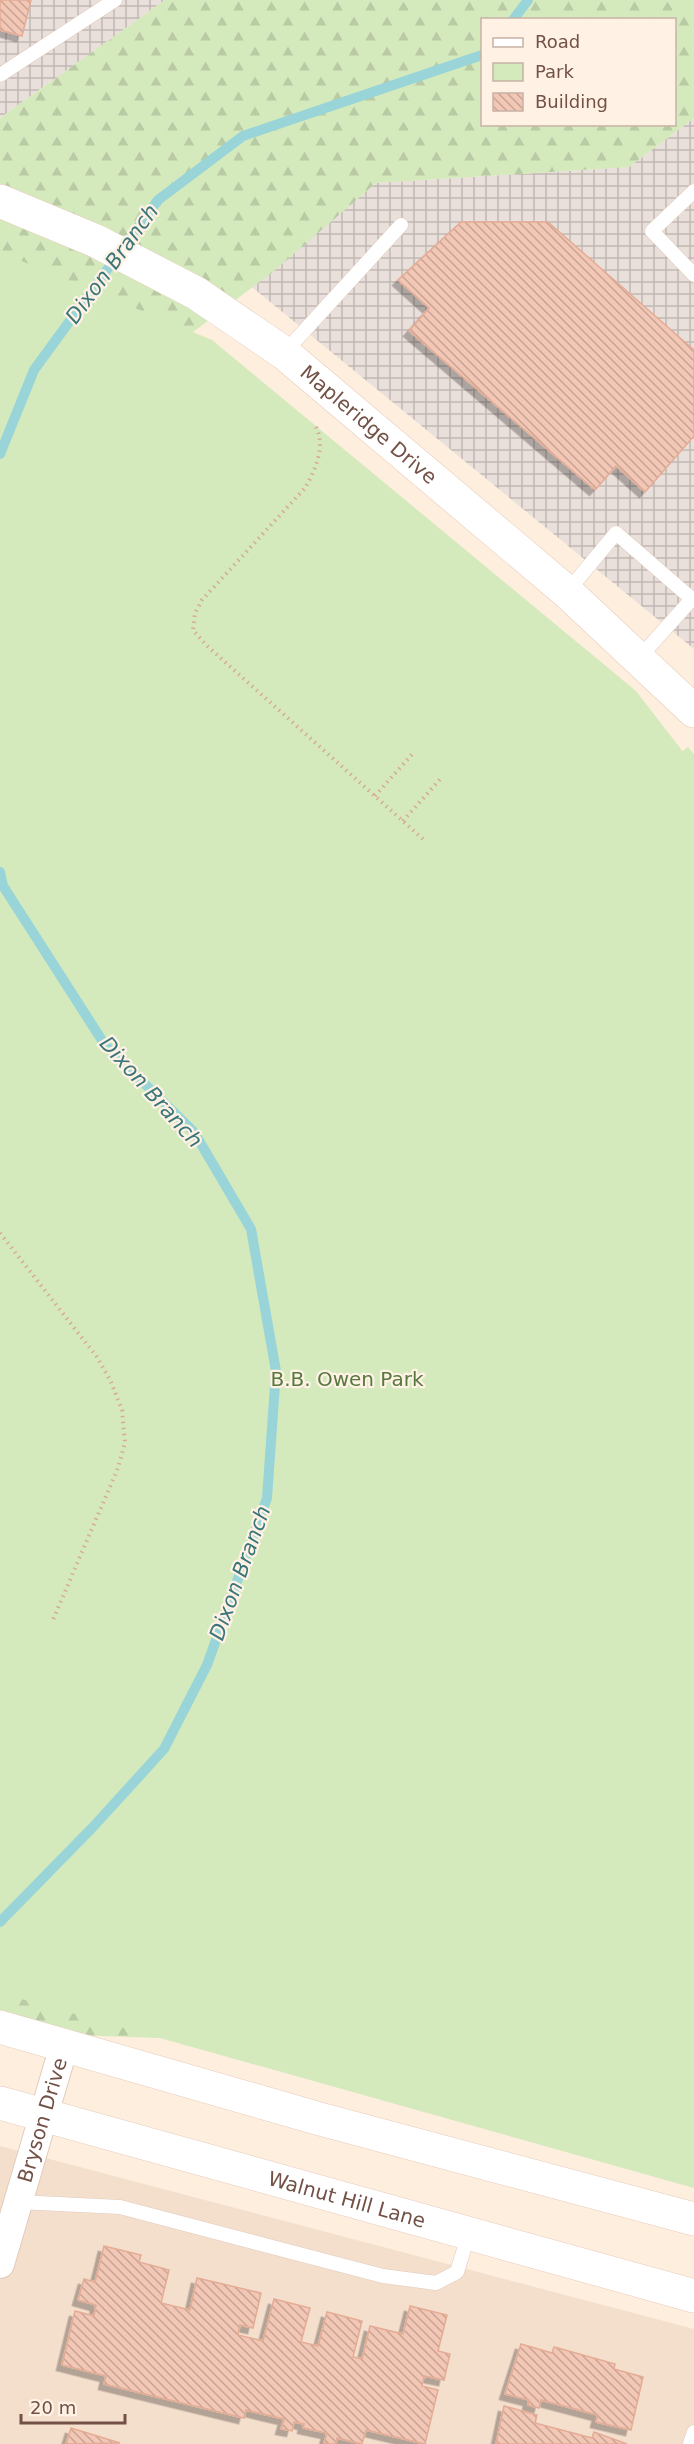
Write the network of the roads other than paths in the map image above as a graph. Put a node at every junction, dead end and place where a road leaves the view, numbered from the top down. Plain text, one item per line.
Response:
1 (115, 0) edge
2 (0, 75) edge
3 (694, 191) edge
4 (0, 201) edge
5 (401, 225) dead end
6 (694, 275) edge
7 (284, 353) junction
8 (567, 592) junction
9 (639, 658) junction
10 (694, 711) edge
11 (5, 2028) edge
12 (64, 2046) junction
13 (0, 2103) edge
14 (44, 2116) junction
15 (18, 2202) junction
16 (694, 2219) edge
17 (469, 2233) junction
18 (0, 2264) edge
19 (694, 2296) edge
20 (694, 2432) edge
21 (690, 2444) edge

1 - 2 lane
3 - 6 lane
4 - 7 main road, Mapleridge Drive
5 - 7 lane
7 - 8 main road, Mapleridge Drive
8 - 9 main road, Mapleridge Drive
8 - 9 lane
9 - 10 main road, Mapleridge Drive
11 - 12 main road
12 - 14 street, Bryson Drive
12 - 16 main road
13 - 14 main road, Walnut Hill Lane
14 - 15 street, Bryson Drive
14 - 17 main road, Walnut Hill Lane
15 - 17 lane
15 - 18 street, Bryson Drive
17 - 19 main road, Walnut Hill Lane
20 - 21 lane

